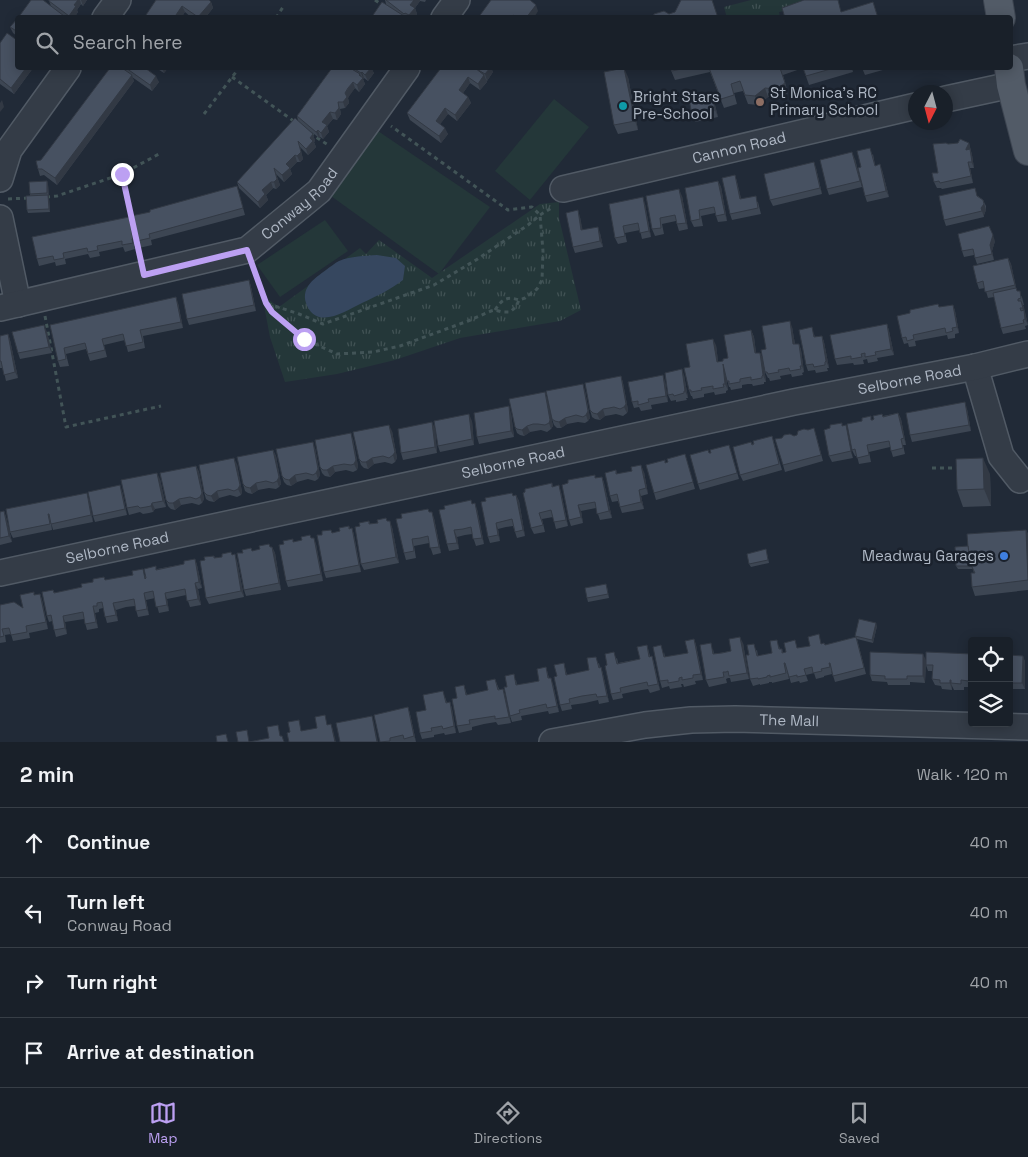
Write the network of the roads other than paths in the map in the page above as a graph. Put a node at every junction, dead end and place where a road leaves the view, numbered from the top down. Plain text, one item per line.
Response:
1 (118, 0) edge
2 (457, 0) edge
3 (998, 0) edge
4 (107, 15) edge
5 (446, 15) edge
6 (1000, 15) edge
7 (1028, 56) edge
8 (1013, 68) edge
9 (67, 70) edge
10 (406, 70) edge
11 (1010, 71) edge
12 (953, 96) edge
13 (908, 108) edge
14 (1028, 151) edge
15 (0, 179) edge
16 (563, 189) road end
17 (0, 218) edge
18 (20, 303) edge
19 (1028, 354) edge
20 (975, 367) junction
21 (1020, 480) dead end
22 (0, 573) edge
23 (1025, 732) edge
24 (552, 742) edge

1 - 4 street
2 - 5 street
3 - 6 main road
7 - 8 street
9 - 15 street
10 - 18 street, Conway Road
11 - 12 street
11 - 14 main road
13 - 16 street, Cannon Road
17 - 18 street
19 - 20 street, Selborne Road
20 - 21 street
20 - 22 street, Selborne Road
23 - 24 street, The Mall

